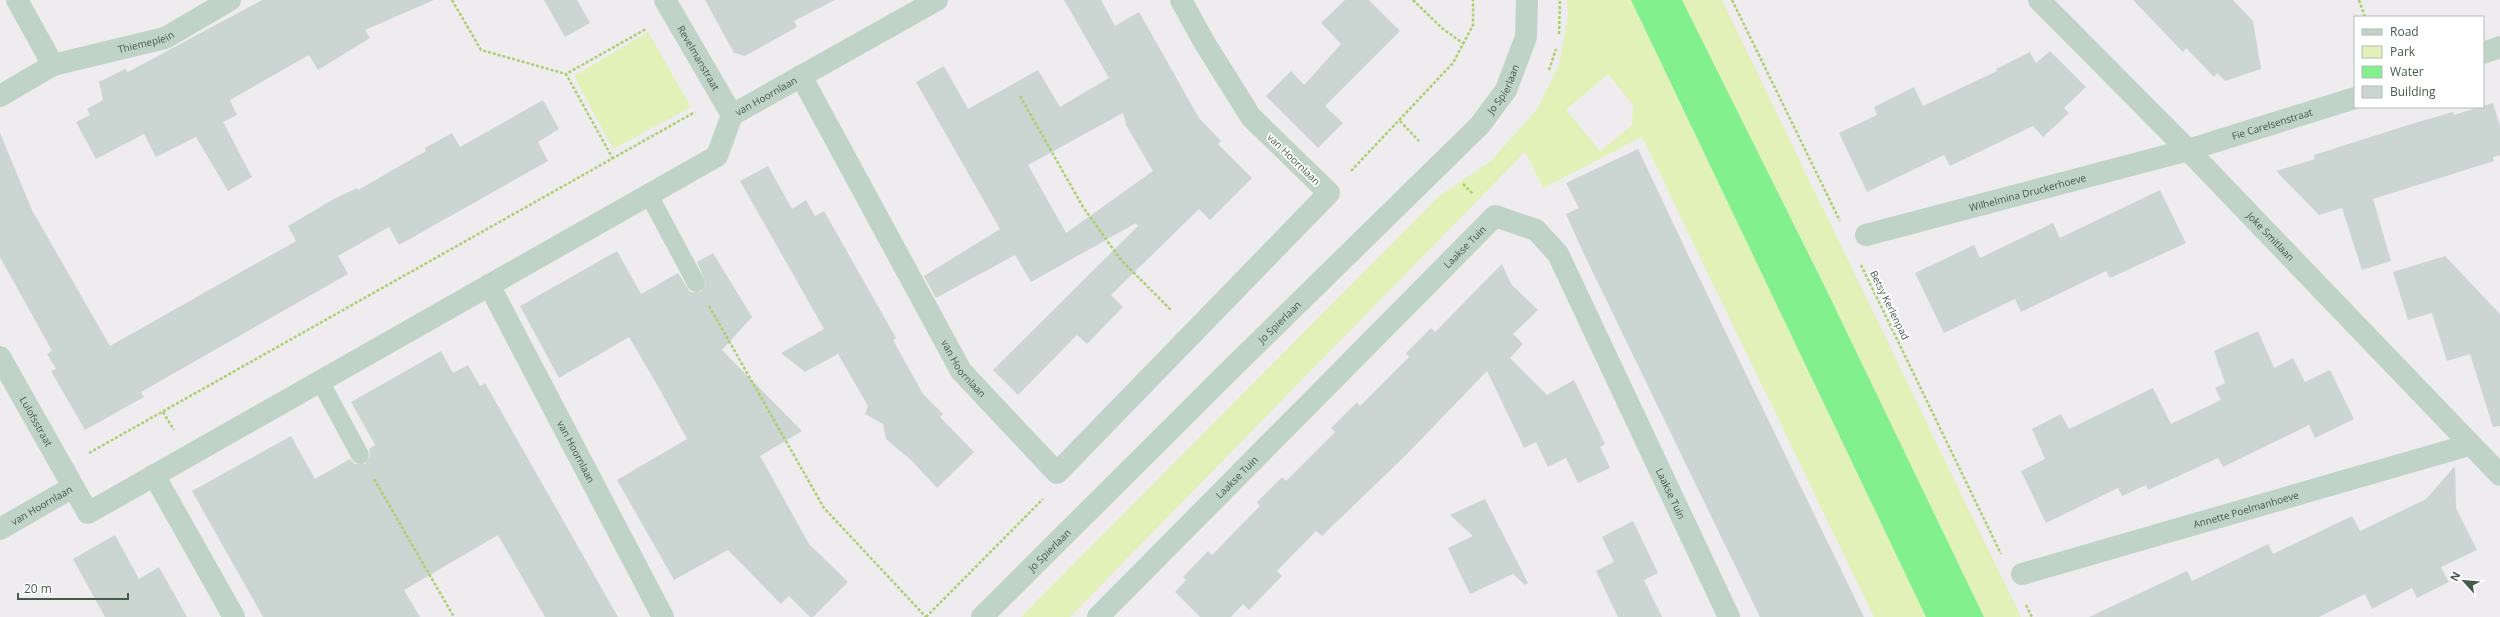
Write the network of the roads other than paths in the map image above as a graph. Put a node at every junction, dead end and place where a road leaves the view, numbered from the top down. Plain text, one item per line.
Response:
1 (17, 0) edge
2 (230, 0) edge
3 (937, 0) edge
4 (1181, 0) edge
5 (1527, 0) edge
6 (2039, 0) edge
7 (669, 7) edge
8 (2500, 47) edge
9 (2484, 53) edge
10 (54, 65) junction
11 (801, 76) junction
12 (0, 96) edge
13 (2354, 98) edge
14 (727, 106) junction
15 (2188, 150) junction
16 (649, 195) junction
17 (1866, 234) dead end
18 (696, 283) road end
19 (489, 285) junction
20 (0, 357) edge
21 (320, 382) junction
22 (2469, 445) junction
23 (360, 455) road end
24 (154, 475) junction
25 (2500, 475) edge
26 (68, 477) junction
27 (0, 528) edge
28 (2022, 574) dead end
29 (234, 617) edge
30 (663, 617) edge
31 (982, 617) edge
32 (1098, 617) edge
33 (1729, 617) edge

1 - 10 street
2 - 10 street, Thiemeplein
3 - 11 street, van Hoornlaan
4 - 11 street, van Hoornlaan
5 - 31 street, Jo Spierlaan
6 - 15 street, Joke Smitlaan
7 - 14 street, Revelmanstraat
8 - 9 street
10 - 12 street, Thiemeplein
11 - 14 street, van Hoornlaan
13 - 15 street, Fie Carelsenstraat
14 - 16 street, van Hoornlaan
15 - 17 street, Wilhelmina Druckerhoeve
15 - 22 street, Joke Smitlaan
16 - 18 lane
16 - 19 street, van Hoornlaan
19 - 21 street, van Hoornlaan
19 - 30 street, van Hoornlaan
20 - 26 street, Lulofsstraat
21 - 23 lane
21 - 24 street, van Hoornlaan
22 - 25 street, Joke Smitlaan
22 - 28 street, Annette Poelmanhoeve
24 - 26 street, van Hoornlaan
24 - 29 street
26 - 27 street, van Hoornlaan
32 - 33 street, Laakse Tuin

